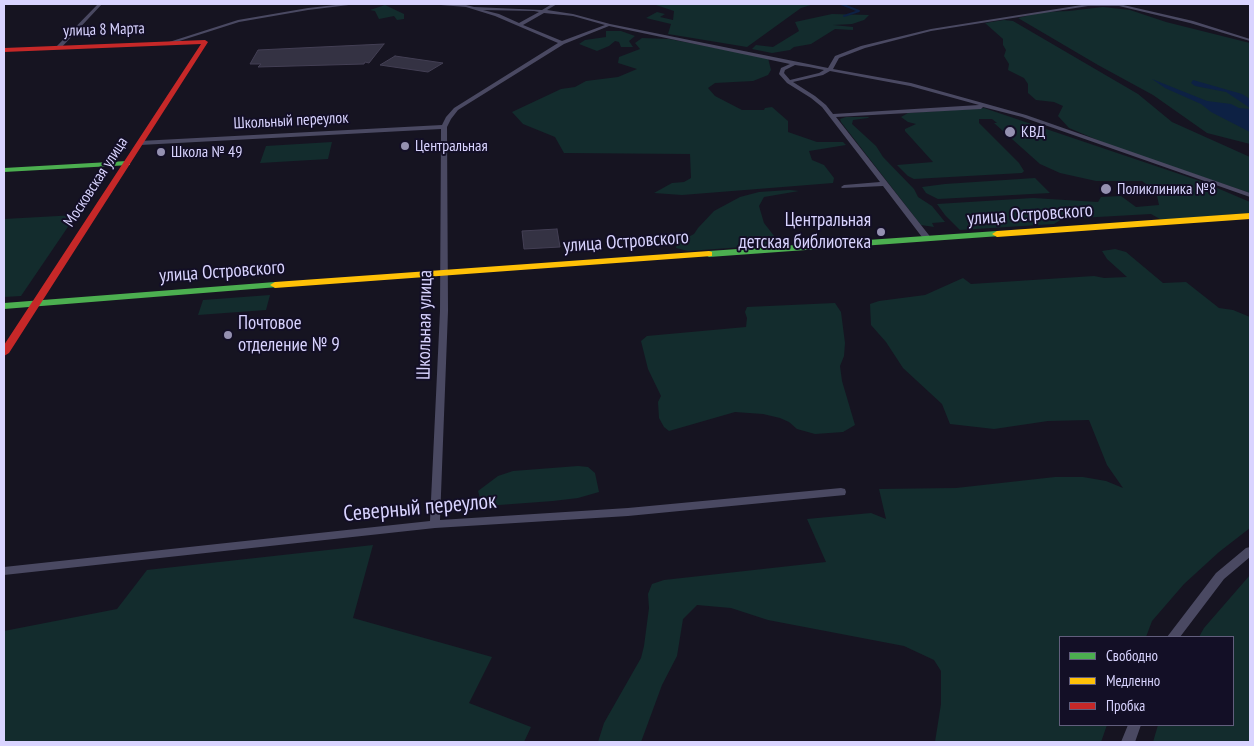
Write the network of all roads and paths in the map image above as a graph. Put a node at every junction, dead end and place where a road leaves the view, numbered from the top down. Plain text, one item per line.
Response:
1 (100, 4) edge
2 (311, 4) edge
3 (345, 4) edge
4 (355, 4) edge
5 (430, 4) edge
6 (448, 4) edge
7 (504, 4) edge
8 (515, 4) edge
9 (555, 4) edge
10 (476, 8) junction
11 (308, 9) junction
12 (534, 10) junction
13 (543, 11) junction
14 (573, 15) junction
15 (521, 24) junction
16 (609, 25) junction
17 (214, 28) junction
18 (633, 29) junction
19 (1250, 40) edge
20 (205, 42) junction
21 (562, 43) junction
22 (168, 44) junction
23 (58, 48) junction
24 (4, 50) edge
25 (794, 63) junction
26 (830, 69) junction
27 (789, 82) junction
28 (990, 106) junction
29 (832, 116) junction
30 (444, 127) junction
31 (140, 143) junction
32 (128, 163) junction
33 (4, 170) edge
34 (884, 184) junction
35 (844, 187) dead end
36 (1250, 195) edge
37 (1250, 216) edge
38 (928, 239) junction
39 (444, 272) junction
40 (36, 304) junction
41 (4, 306) edge
42 (4, 353) edge
43 (841, 492) dead end
44 (435, 524) junction
45 (1250, 551) edge
46 (4, 571) edge
47 (1174, 636) edge
48 (1134, 726) edge
49 (1128, 742) edge

1 - 23 street
2 - 11 street
3 - 4 street
3 - 11 street
5 - 6 street
6 - 10 street
7 - 8 street
8 - 12 street
9 - 13 street
10 - 12 street
10 - 15 street
11 - 17 street
12 - 13 street
13 - 14 street
13 - 15 street
14 - 16 street
14 - 18 street
15 - 21 street
16 - 18 street
16 - 21 street
17 - 20 street, Московская улица
17 - 22 street
18 - 25 street
19 - 26 street
20 - 22 main road, улица 8 Марта
20 - 31 main road, Московская улица
21 - 30 street
22 - 23 main road, улица 8 Марта
23 - 24 main road, улица 8 Марта
25 - 26 street
25 - 27 street
26 - 27 street
26 - 28 street
27 - 29 street
28 - 29 street
28 - 36 street
29 - 34 street
30 - 31 street, Школьный переулок
30 - 39 street, Школьная улица
31 - 32 main road, Московская улица
32 - 33 main road
32 - 40 main road, Московская улица
34 - 35 street
34 - 38 street
37 - 38 main road, улица Островского
38 - 39 main road, улица Островского
39 - 40 main road, улица Островского
39 - 44 street, Школьная улица
40 - 41 main road, улица Островского
40 - 42 main road, Московская улица
43 - 44 street, Северный переулок
44 - 46 street, Северный переулок
45 - 47 street
48 - 49 street

